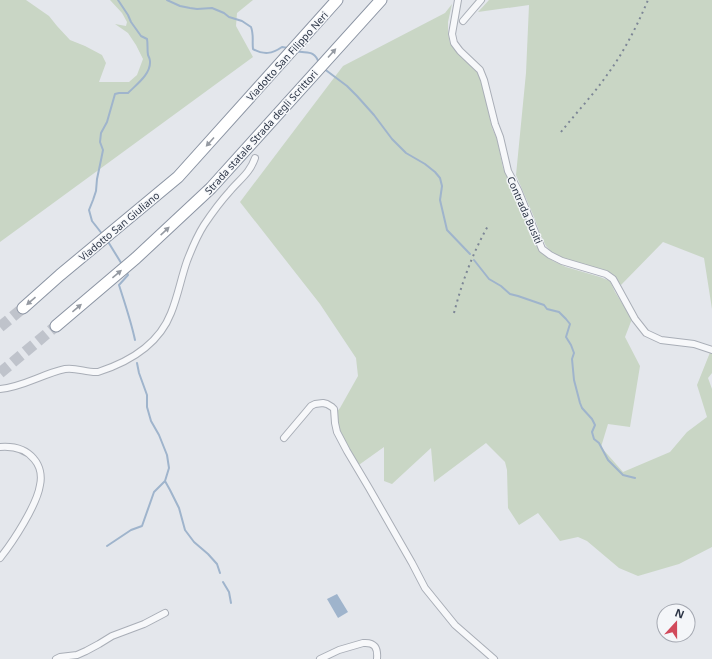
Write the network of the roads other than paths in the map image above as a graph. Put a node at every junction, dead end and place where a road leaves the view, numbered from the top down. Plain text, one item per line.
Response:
1 (337, 0) edge
2 (381, 0) edge
3 (458, 0) edge
4 (481, 0) edge
5 (463, 21) dead end
6 (255, 158) dead end
7 (178, 177) joint
8 (24, 308) tunnel mouth
9 (56, 326) tunnel mouth
10 (712, 350) edge
11 (0, 389) edge
12 (284, 438) dead end
13 (0, 447) edge
14 (0, 558) edge
15 (165, 613) dead end
16 (56, 659) edge
17 (320, 659) edge
18 (377, 659) edge
19 (494, 659) edge

1 -> 7 highway, Viadotto San Filippo Neri
9 -> 2 highway, Strada statale Strada degli Scrittori
3 - 10 street, Contrada Busiti
4 - 5 street
6 - 11 street
7 -> 8 highway, Viadotto San Giuliano
12 - 19 street
13 - 14 street
15 - 16 street
17 - 18 street

